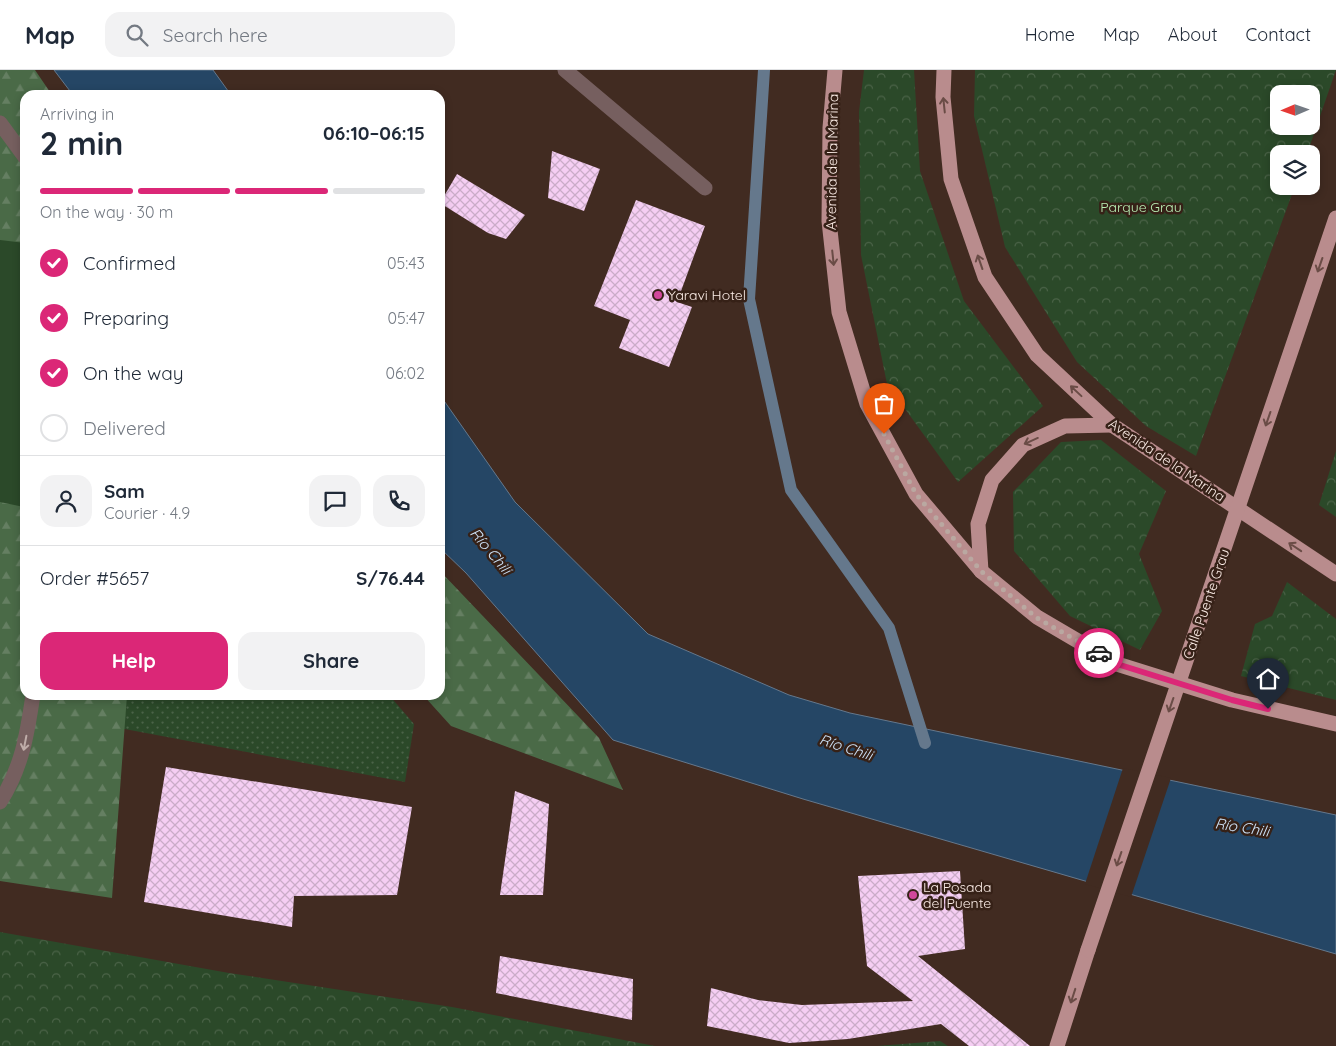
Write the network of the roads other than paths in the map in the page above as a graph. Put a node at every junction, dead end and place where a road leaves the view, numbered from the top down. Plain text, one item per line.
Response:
1 (565, 70) edge
2 (835, 70) edge
3 (944, 70) edge
4 (0, 123) edge
5 (20, 151) edge
6 (705, 188) dead end
7 (1336, 218) edge
8 (1112, 425) junction
9 (981, 571) junction
10 (1336, 574) edge
11 (32, 700) edge
12 (1336, 724) edge
13 (0, 802) edge
14 (1057, 1046) edge

1 - 6 street
2 -> 9 main road, Avenida de la Marina
8 -> 3 main road, Avenida de la Marina
4 - 5 street
7 -> 14 main road, Calle Puente Grau, bridge
8 -> 9 main road
10 -> 8 main road, Avenida de la Marina
9 - 12 main road, Avenida de la Marina
11 -> 13 street

